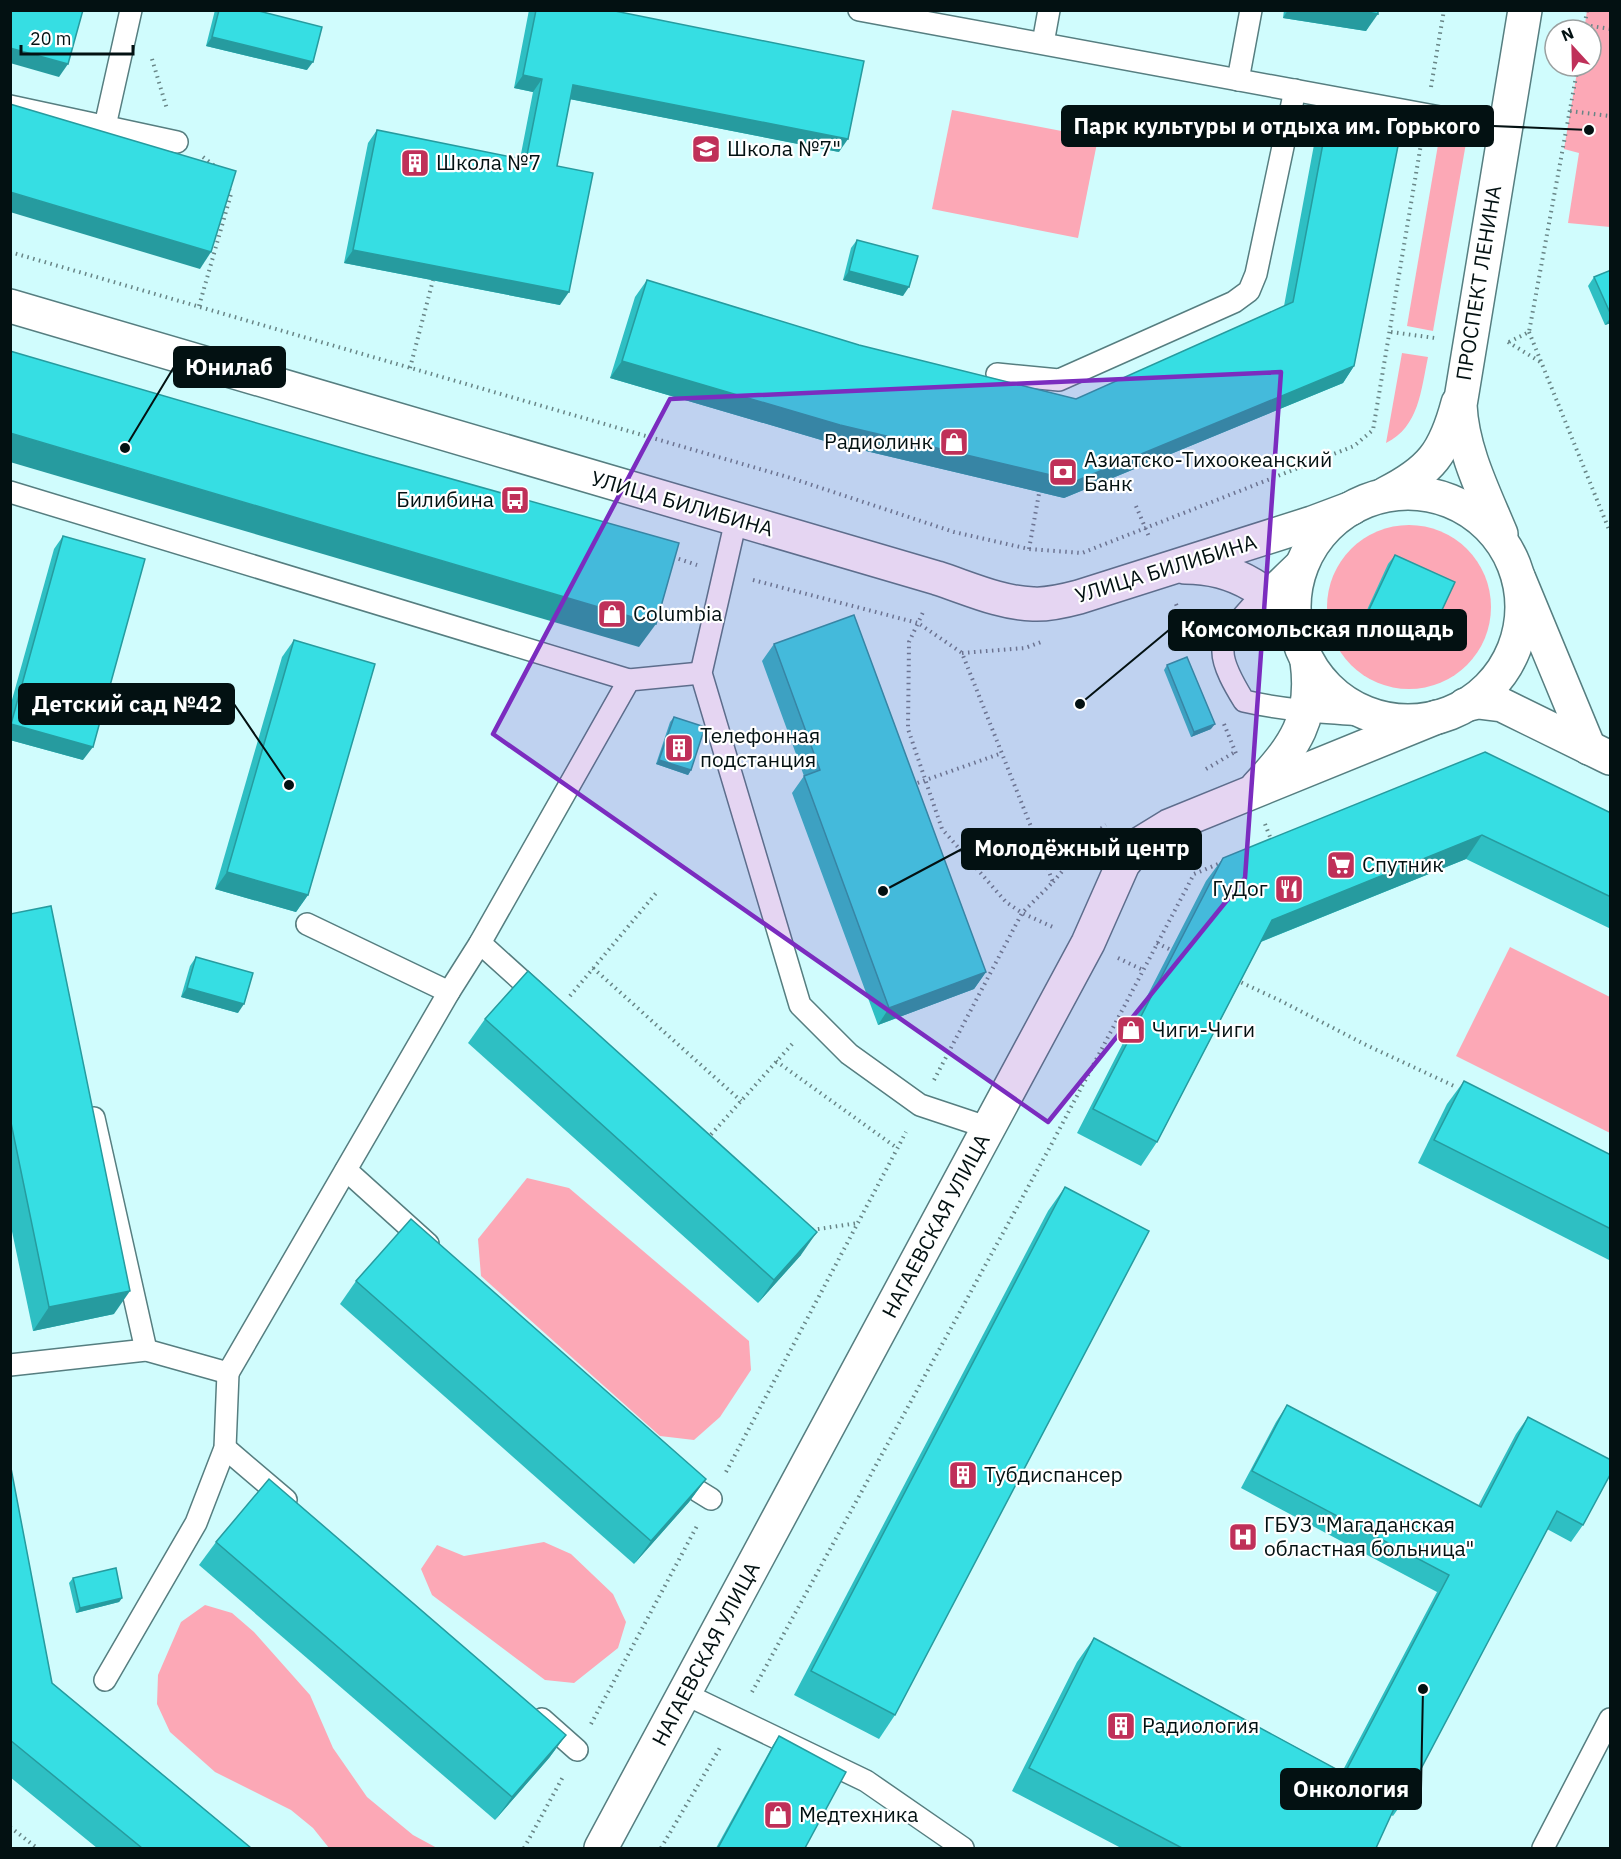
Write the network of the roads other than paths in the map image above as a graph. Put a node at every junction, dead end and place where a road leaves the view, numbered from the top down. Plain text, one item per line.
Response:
1 (132, 10) edge
2 (859, 10) edge
3 (1049, 10) edge
4 (1251, 10) edge
5 (1525, 10) edge
6 (902, 14) edge
7 (1043, 43) junction
8 (1238, 80) junction
9 (1295, 90) junction
10 (10, 106) edge
11 (105, 126) junction
12 (1505, 129) junction
13 (177, 142) road end
14 (10, 306) edge
15 (997, 374) dead end
16 (1461, 389) junction
17 (10, 492) edge
18 (1366, 502) junction
19 (736, 520) junction
20 (1310, 549) junction
21 (1507, 549) junction
22 (1162, 570) junction
23 (1519, 579) junction
24 (1266, 592) junction
25 (1303, 648) junction
26 (701, 673) junction
27 (629, 680) junction
28 (1306, 711) junction
29 (1451, 711) junction
30 (1378, 716) junction
31 (1600, 753) edge
32 (1251, 792) junction
33 (307, 924) edge
34 (480, 943) junction
35 (449, 992) junction
36 (556, 1012) edge
37 (90, 1099) edge
38 (989, 1128) junction
39 (346, 1170) junction
40 (443, 1258) edge
41 (146, 1350) junction
42 (10, 1365) edge
43 (228, 1373) junction
44 (225, 1448) junction
45 (663, 1459) edge
46 (711, 1499) road end
47 (297, 1509) edge
48 (105, 1680) dead end
49 (685, 1694) junction
50 (529, 1708) edge
51 (1611, 1719) edge
52 (577, 1750) road end
53 (601, 1848) edge
54 (963, 1848) edge
55 (1543, 1848) edge

1 - 11 lane
2 - 6 lane
3 - 7 lane
4 - 8 lane
5 - 12 main road, ПРОСПЕКТ ЛЕНИНА
6 - 7 lane
7 - 8 lane
8 - 9 lane
9 - 12 lane
9 - 15 lane
10 - 11 lane
11 - 13 lane
12 - 16 main road, ПРОСПЕКТ ЛЕНИНА
14 - 19 main road, УЛИЦА БИЛИБИНА
16 - 18 main road
16 - 21 main road, ПРОСПЕКТ ЛЕНИНА
17 - 27 lane
18 - 20 main road, НАГАЕВСКАЯ УЛИЦА
18 - 21 main road
18 - 22 main road, УЛИЦА БИЛИБИНА
19 - 22 main road, УЛИЦА БИЛИБИНА
19 - 26 lane
20 - 24 lane
20 - 25 main road, НАГАЕВСКАЯ УЛИЦА
21 - 23 main road, ПРОСПЕКТ ЛЕНИНА
22 - 24 main road
23 - 29 main road
23 - 31 main road, ПРОСПЕКТ ЛЕНИНА
24 - 25 main road
24 - 28 lane
25 - 28 main road, НАГАЕВСКАЯ УЛИЦА
25 - 30 main road
26 - 27 lane
26 - 38 lane
27 - 34 lane
28 - 30 lane
28 - 32 main road, НАГАЕВСКАЯ УЛИЦА
29 - 30 main road
29 - 31 main road
29 - 32 main road
32 - 38 main road, НАГАЕВСКАЯ УЛИЦА
33 - 35 lane
34 - 35 lane
34 - 36 lane
35 - 39 lane
37 - 41 lane
38 - 49 main road, НАГАЕВСКАЯ УЛИЦА
39 - 40 lane
39 - 43 lane
41 - 42 lane
41 - 43 lane
43 - 44 lane
44 - 47 lane
44 - 48 lane
45 - 46 lane
49 - 53 main road, НАГАЕВСКАЯ УЛИЦА
49 - 54 lane
50 - 52 lane
51 - 55 lane

